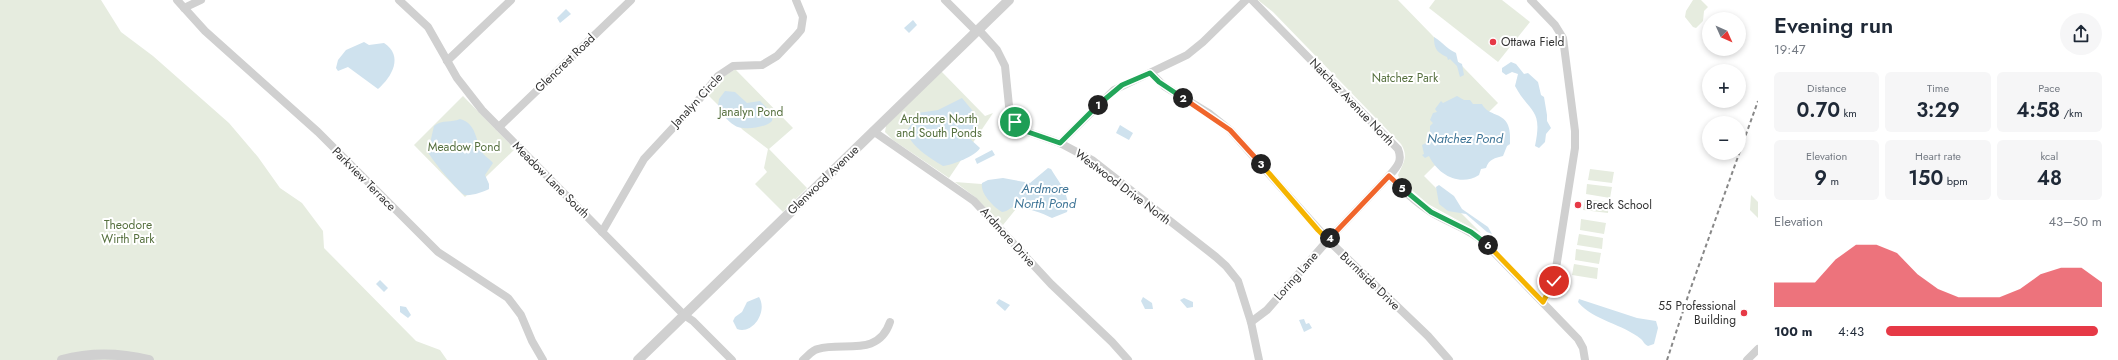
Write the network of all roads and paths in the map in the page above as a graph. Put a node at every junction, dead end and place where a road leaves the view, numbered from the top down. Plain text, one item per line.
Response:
1 (177, 0) edge
2 (201, 0) edge
3 (400, 0) edge
4 (511, 0) edge
5 (631, 0) edge
6 (796, 0) edge
7 (945, 0) edge
8 (1009, 0) edge
9 (1246, 0) edge
10 (1252, 0) edge
11 (1531, 0) edge
12 (184, 8) junction
13 (977, 30) junction
14 (447, 61) junction
15 (1150, 73) junction
16 (499, 127) junction
17 (873, 132) junction
18 (1060, 143) junction
19 (1389, 176) junction
20 (602, 232) junction
21 (1328, 240) junction
22 (1543, 302) junction
23 (684, 315) junction
24 (890, 322) dead end
25 (1251, 322) junction
26 (1758, 349) edge
27 (62, 360) edge
28 (149, 360) edge
29 (543, 360) edge
30 (638, 360) edge
31 (732, 360) edge
32 (803, 360) edge
33 (1128, 360) edge
34 (1260, 360) edge
35 (1449, 360) edge
36 (1585, 360) edge
37 (1747, 360) edge

1 - 12 street, Parkview Terrace
2 - 12 street
3 - 14 street, Meadow Lane South
4 - 14 street
5 - 16 street, Glencrest Road
6 - 20 street, Janalyn Circle
7 - 13 street, Westwood Drive North
8 - 13 street, Glenwood Avenue
9 - 15 street
10 - 19 street, Natchez Avenue North
11 - 22 street
12 - 29 street, Parkview Terrace
13 - 17 street, Glenwood Avenue
13 - 18 street, Westwood Drive North
14 - 16 street, Meadow Lane South
15 - 18 street
15 - 21 street, Burntside Drive
16 - 20 street, Meadow Lane South
17 - 23 street, Glenwood Avenue
17 - 33 street, Ardmore Drive
18 - 25 street, Westwood Drive North
19 - 21 street, Loring Lane
19 - 22 street
20 - 23 street, Meadow Lane South
21 - 25 street, Loring Lane
21 - 35 street, Burntside Drive
22 - 36 street
23 - 30 street, Glenwood Avenue
23 - 31 street, Meadow Lane South
24 - 32 street
25 - 34 street, Westwood Drive North
26 - 37 street
27 - 28 street

